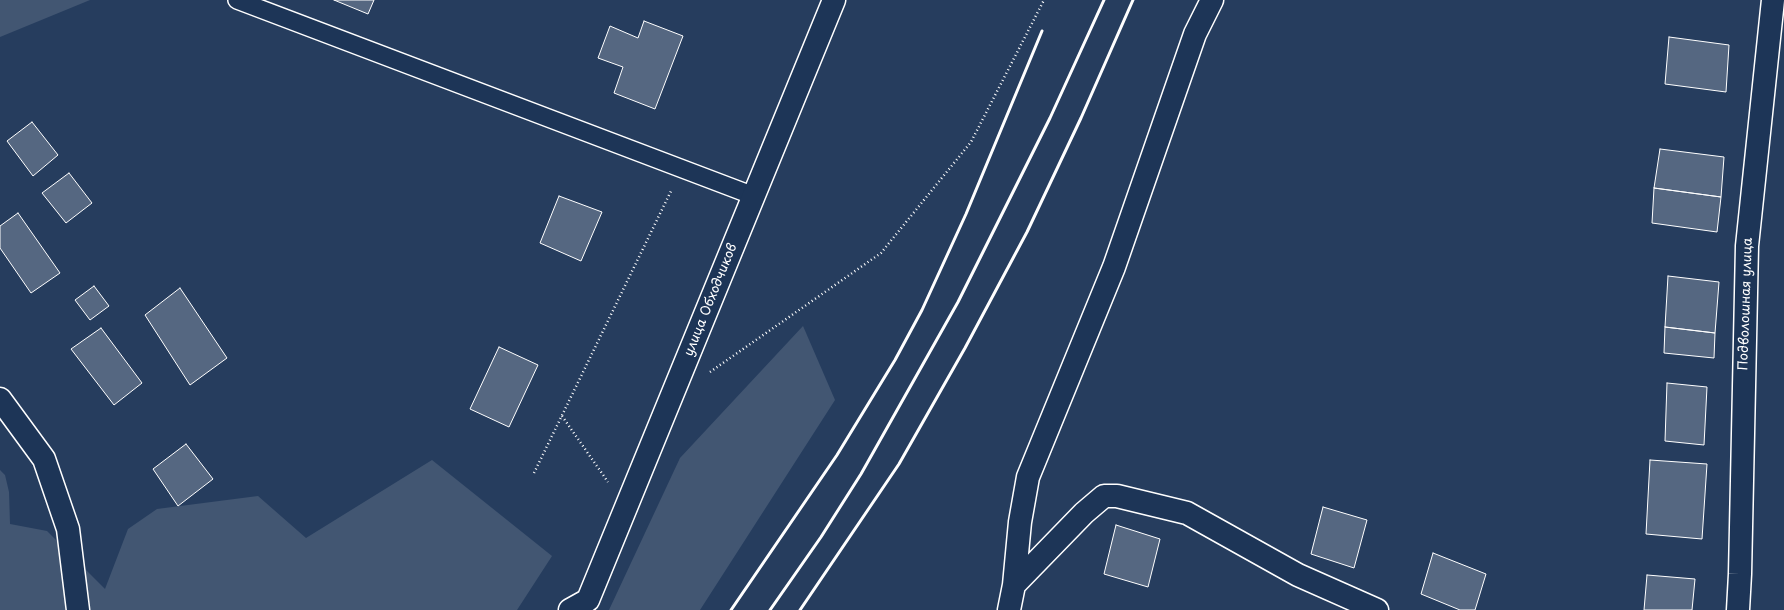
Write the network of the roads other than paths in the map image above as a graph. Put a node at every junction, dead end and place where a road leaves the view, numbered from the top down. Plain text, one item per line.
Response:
1 (237, 0) edge
2 (834, 0) edge
3 (1212, 0) edge
4 (1773, 0) edge
5 (754, 196) junction
6 (0, 400) edge
7 (1014, 585) junction
8 (579, 605) edge
9 (78, 610) edge
10 (1009, 610) edge
11 (1377, 610) edge
12 (1738, 610) edge

1 - 5 lane
2 - 5 street, улица Обходчиков
3 - 7 street
4 - 12 street, Подволошная улица
5 - 8 street, улица Обходчиков
6 - 9 street
7 - 10 street
7 - 11 street

